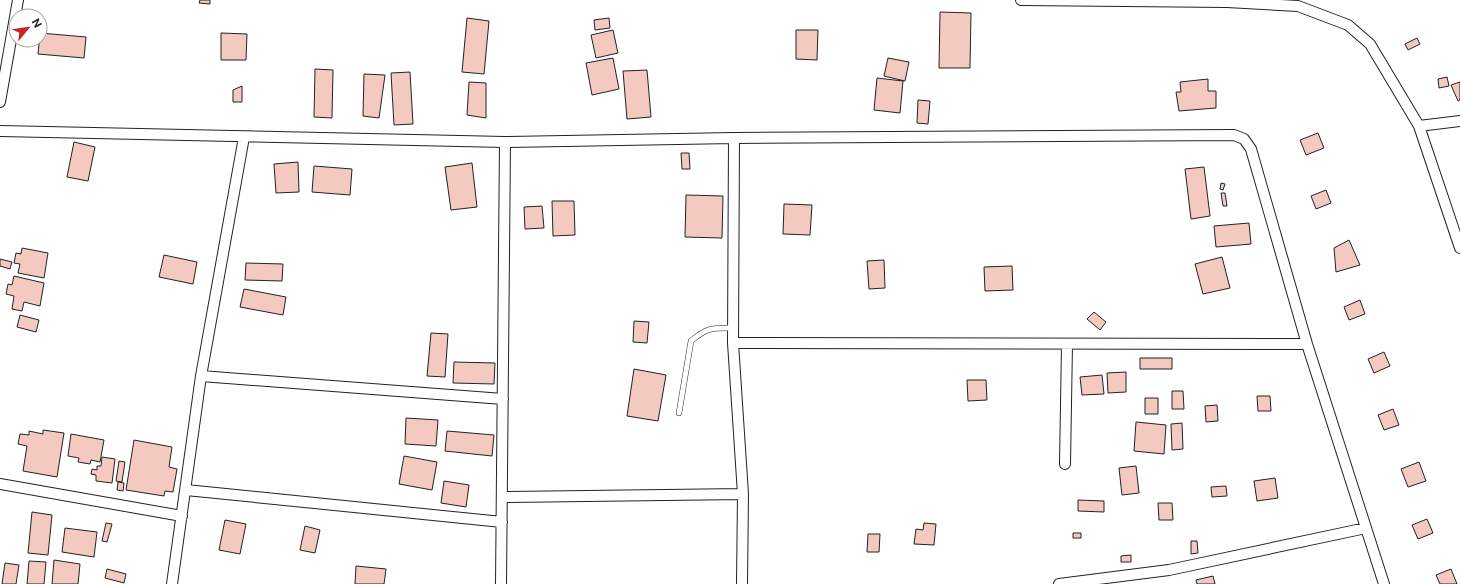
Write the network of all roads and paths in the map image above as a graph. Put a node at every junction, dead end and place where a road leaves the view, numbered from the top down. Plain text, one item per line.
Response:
1 (18, 0) edge
2 (1021, 0) edge
3 (0, 102) edge
4 (1460, 121) edge
5 (1419, 126) junction
6 (0, 131) edge
7 (244, 137) junction
8 (734, 138) junction
9 (505, 142) junction
10 (1458, 237) edge
11 (1460, 248) edge
12 (733, 328) junction
13 (733, 343) junction
14 (1067, 344) junction
15 (1308, 344) junction
16 (201, 376) junction
17 (503, 399) junction
18 (679, 413) dead end
19 (1065, 464) dead end
20 (0, 484) edge
21 (186, 490) junction
22 (743, 494) junction
23 (502, 497) junction
24 (182, 516) junction
25 (502, 522) junction
26 (1366, 528) junction
27 (172, 584) edge
28 (501, 584) edge
29 (742, 584) edge
30 (1059, 584) edge
31 (1384, 584) edge

1 - 3 street
2 - 5 street
4 - 5 street
5 - 10 street
6 - 7 street
7 - 9 street
7 - 16 street
8 - 9 street
8 - 12 street
8 - 15 street
9 - 17 street
10 - 11 street
12 - 13 street
12 - 18 lane
13 - 14 street
13 - 22 street
14 - 15 street
14 - 19 street
15 - 26 street
16 - 17 street
16 - 21 street
17 - 23 street
20 - 24 street
21 - 24 street
21 - 25 street
22 - 23 street
22 - 29 street
23 - 25 street
24 - 27 street
25 - 28 street
26 - 30 street
26 - 31 street

